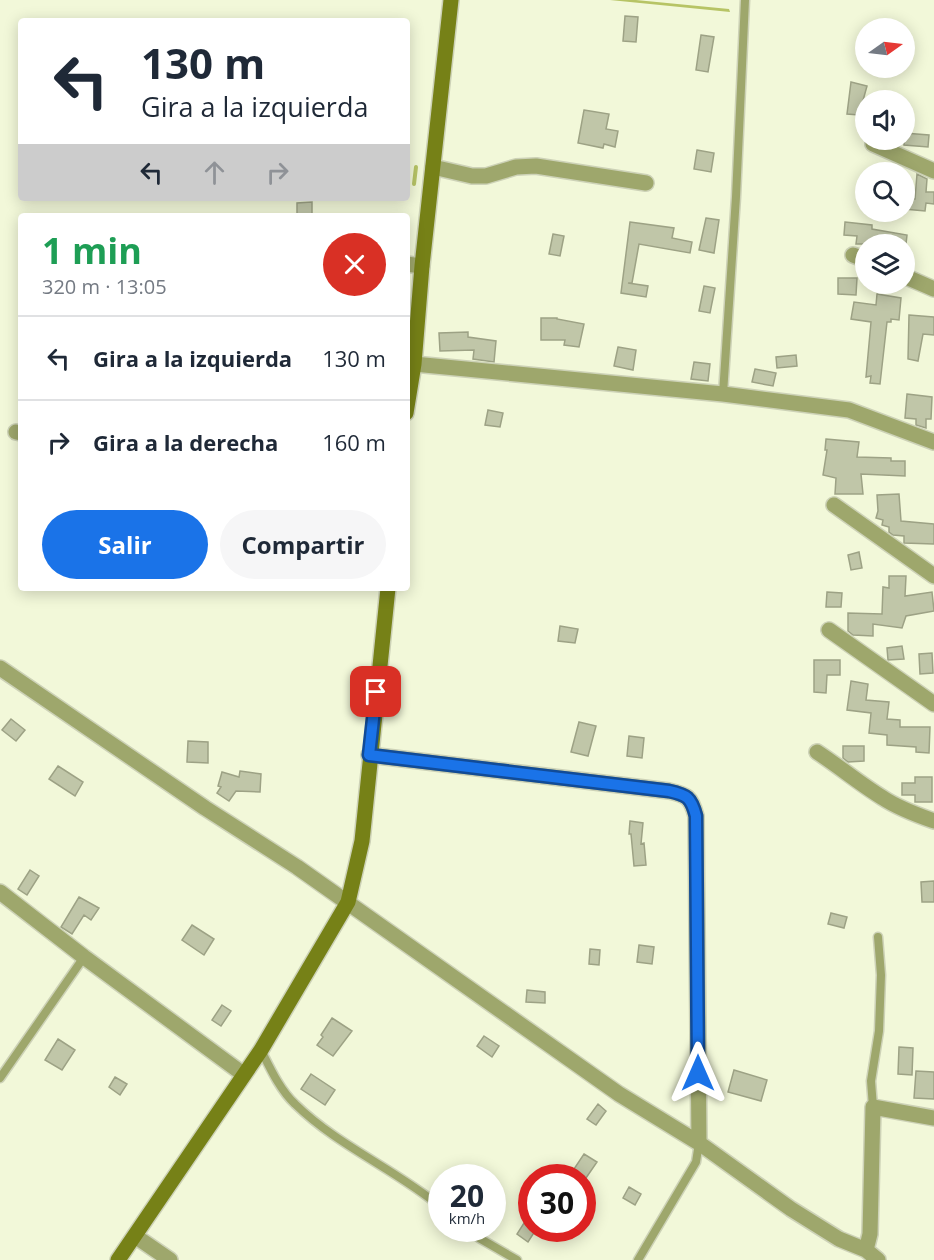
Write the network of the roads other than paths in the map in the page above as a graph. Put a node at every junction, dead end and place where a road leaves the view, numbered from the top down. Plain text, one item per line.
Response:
1 (451, 0) edge
2 (745, 0) edge
3 (887, 150) edge
4 (433, 167) junction
5 (934, 171) edge
6 (646, 183) dead end
7 (414, 265) edge
8 (915, 280) edge
9 (934, 288) edge
10 (414, 364) junction
11 (410, 388) edge
12 (723, 394) junction
13 (934, 442) edge
14 (834, 505) dead end
15 (934, 576) edge
16 (388, 591) edge
17 (829, 630) dead end
18 (0, 668) edge
19 (934, 704) edge
20 (817, 752) dead end
21 (369, 755) junction
22 (934, 821) edge
23 (0, 892) edge
24 (348, 903) junction
25 (878, 937) dead end
26 (84, 957) junction
27 (261, 1050) junction
28 (243, 1074) junction
29 (0, 1078) edge
30 (873, 1107) junction
31 (934, 1118) edge
32 (699, 1143) junction
33 (428, 1196) edge
34 (135, 1236) junction
35 (486, 1242) edge
36 (873, 1257) edge
37 (118, 1260) edge
38 (170, 1260) edge
39 (517, 1260) edge
40 (638, 1260) edge

1 - 4 street
2 - 12 lane
3 - 5 street
4 - 6 street
4 - 7 street
7 - 10 street
8 - 9 street
10 - 11 street
10 - 12 street
12 - 13 street
14 - 15 street
16 - 21 street
17 - 19 street
18 - 24 street
20 - 22 street
21 - 24 street
21 - 32 street
23 - 26 street
24 - 27 street
24 - 32 street
25 - 30 lane
26 - 28 street
26 - 29 lane
27 - 28 street
27 - 33 lane
28 - 34 street
30 - 31 street
30 - 36 street
32 - 36 street
32 - 40 lane
34 - 37 street
34 - 38 street
35 - 39 lane

